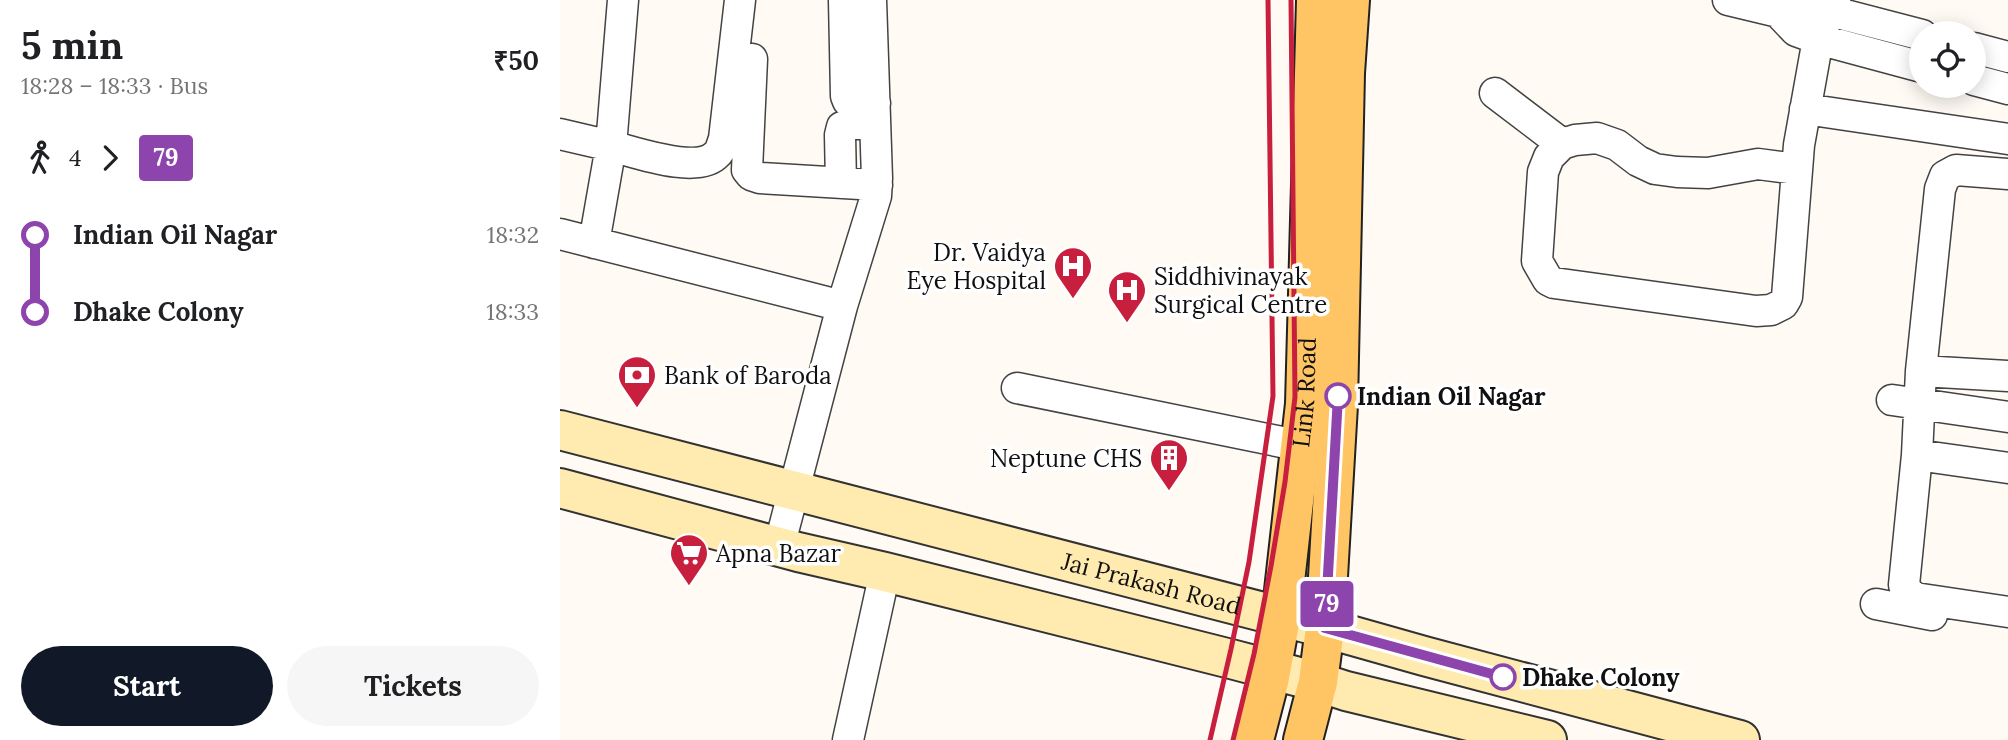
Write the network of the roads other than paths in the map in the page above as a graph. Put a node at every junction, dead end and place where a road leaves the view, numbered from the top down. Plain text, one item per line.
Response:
1 (623, 0) edge
2 (740, 0) edge
3 (754, 0) edge
4 (1316, 0) edge
5 (1350, 0) edge
6 (1728, 0) edge
7 (1832, 6) edge
8 (858, 10) edge
9 (1779, 12) junction
10 (1909, 31) edge
11 (1818, 39) junction
12 (1986, 51) edge
13 (2008, 57) edge
14 (1909, 64) edge
15 (1986, 83) edge
16 (2008, 89) edge
17 (1494, 93) dead end
18 (1805, 109) junction
19 (875, 126) junction
20 (560, 134) edge
21 (2008, 139) edge
22 (1562, 144) junction
23 (611, 146) junction
24 (1797, 169) junction
25 (2008, 174) edge
26 (841, 183) junction
27 (877, 185) junction
28 (560, 234) edge
29 (594, 243) junction
30 (842, 306) junction
31 (1920, 370) junction
32 (2008, 376) edge
33 (1017, 388) dead end
34 (1906, 402) junction
35 (2008, 417) edge
36 (560, 430) edge
37 (1317, 449) junction
38 (1917, 455) junction
39 (2008, 468) edge
40 (560, 488) edge
41 (793, 491) junction
42 (779, 547) junction
43 (885, 572) junction
44 (1876, 604) dead end
45 (2008, 612) edge
46 (1281, 617) junction
47 (1325, 628) junction
48 (2008, 629) edge
49 (1271, 670) junction
50 (1318, 682) junction
51 (848, 740) edge
52 (1254, 740) edge
53 (1303, 740) edge
54 (1546, 740) edge
55 (1740, 740) edge

1 - 23 street
2 - 23 street
3 - 26 street
4 - 37 main road, Link Road
5 - 37 main road, Link Road
6 - 9 street
7 - 9 street
7 - 10 street
7 - 11 street
8 - 19 street
9 - 11 street
11 - 14 street
11 - 18 street
12 - 13 street
15 - 16 street
17 - 22 street
18 - 21 street
18 - 24 street
19 - 26 street
19 - 27 street
20 - 23 street
22 - 24 street
22 - 24 street
23 - 29 street
25 - 31 street
26 - 27 street
27 - 30 street
28 - 29 street
29 - 30 street
30 - 41 street
31 - 32 street
31 - 34 street
33 - 37 street
34 - 35 street
34 - 38 street
36 - 41 main road, Jai Prakash Road
37 - 46 main road, Link Road
37 - 47 main road, Link Road
38 - 39 street
38 - 45 street
40 - 42 main road
41 - 42 street
41 - 46 main road, Jai Prakash Road
42 - 43 main road
43 - 49 main road
43 - 51 street
44 - 48 street
46 - 47 main road, Jai Prakash Road
46 - 49 main road, Link Road
47 - 50 main road, Link Road
47 - 55 main road, Jai Prakash Road
49 - 50 main road
49 - 52 main road, Link Road
50 - 53 main road, Link Road
50 - 54 main road

